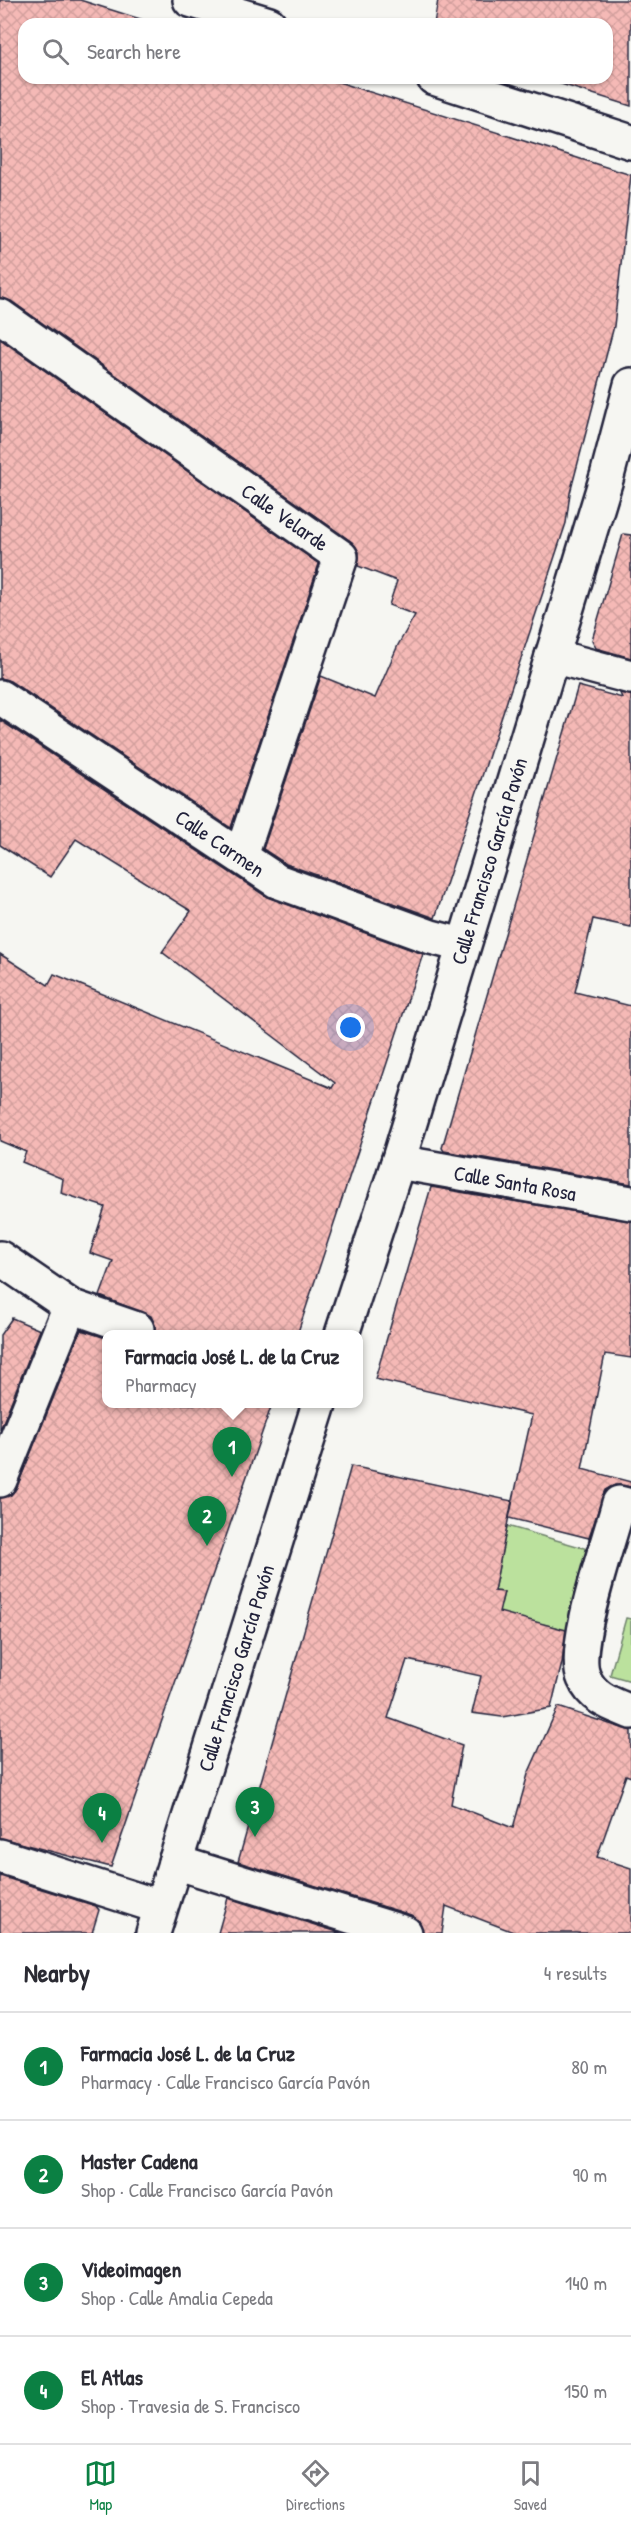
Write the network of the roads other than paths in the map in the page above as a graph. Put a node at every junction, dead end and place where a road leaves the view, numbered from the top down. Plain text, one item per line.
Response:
1 (190, 0) edge
2 (249, 18) edge
3 (452, 84) edge
4 (631, 142) edge
5 (0, 316) edge
6 (631, 385) edge
7 (552, 656) junction
8 (631, 677) edge
9 (0, 697) edge
10 (241, 856) junction
11 (462, 945) junction
12 (398, 1162) junction
13 (631, 1203) edge
14 (0, 1258) edge
15 (70, 1306) junction
16 (137, 1329) dead end
17 (344, 1330) edge
18 (318, 1408) edge
19 (0, 1480) edge
20 (631, 1506) edge
21 (631, 1712) edge
22 (0, 1856) edge
23 (176, 1862) junction
24 (157, 1920) edge
25 (405, 1933) edge

1 - 2 street
3 - 4 street
5 - 10 street, Calle Velarde
6 - 7 street, Calle Francisco García Pavón
7 - 8 street
7 - 11 street, Calle Francisco García Pavón
9 - 10 street, Calle Carmen
10 - 11 street, Calle Carmen
11 - 12 street, Calle Francisco García Pavón
12 - 13 street, Calle Santa Rosa
12 - 17 street, Calle Francisco García Pavón
14 - 15 street
15 - 16 street
15 - 19 street
18 - 23 street, Calle Francisco García Pavón
20 - 21 street
22 - 24 street
23 - 24 street, Calle Francisco García Pavón
23 - 25 street

